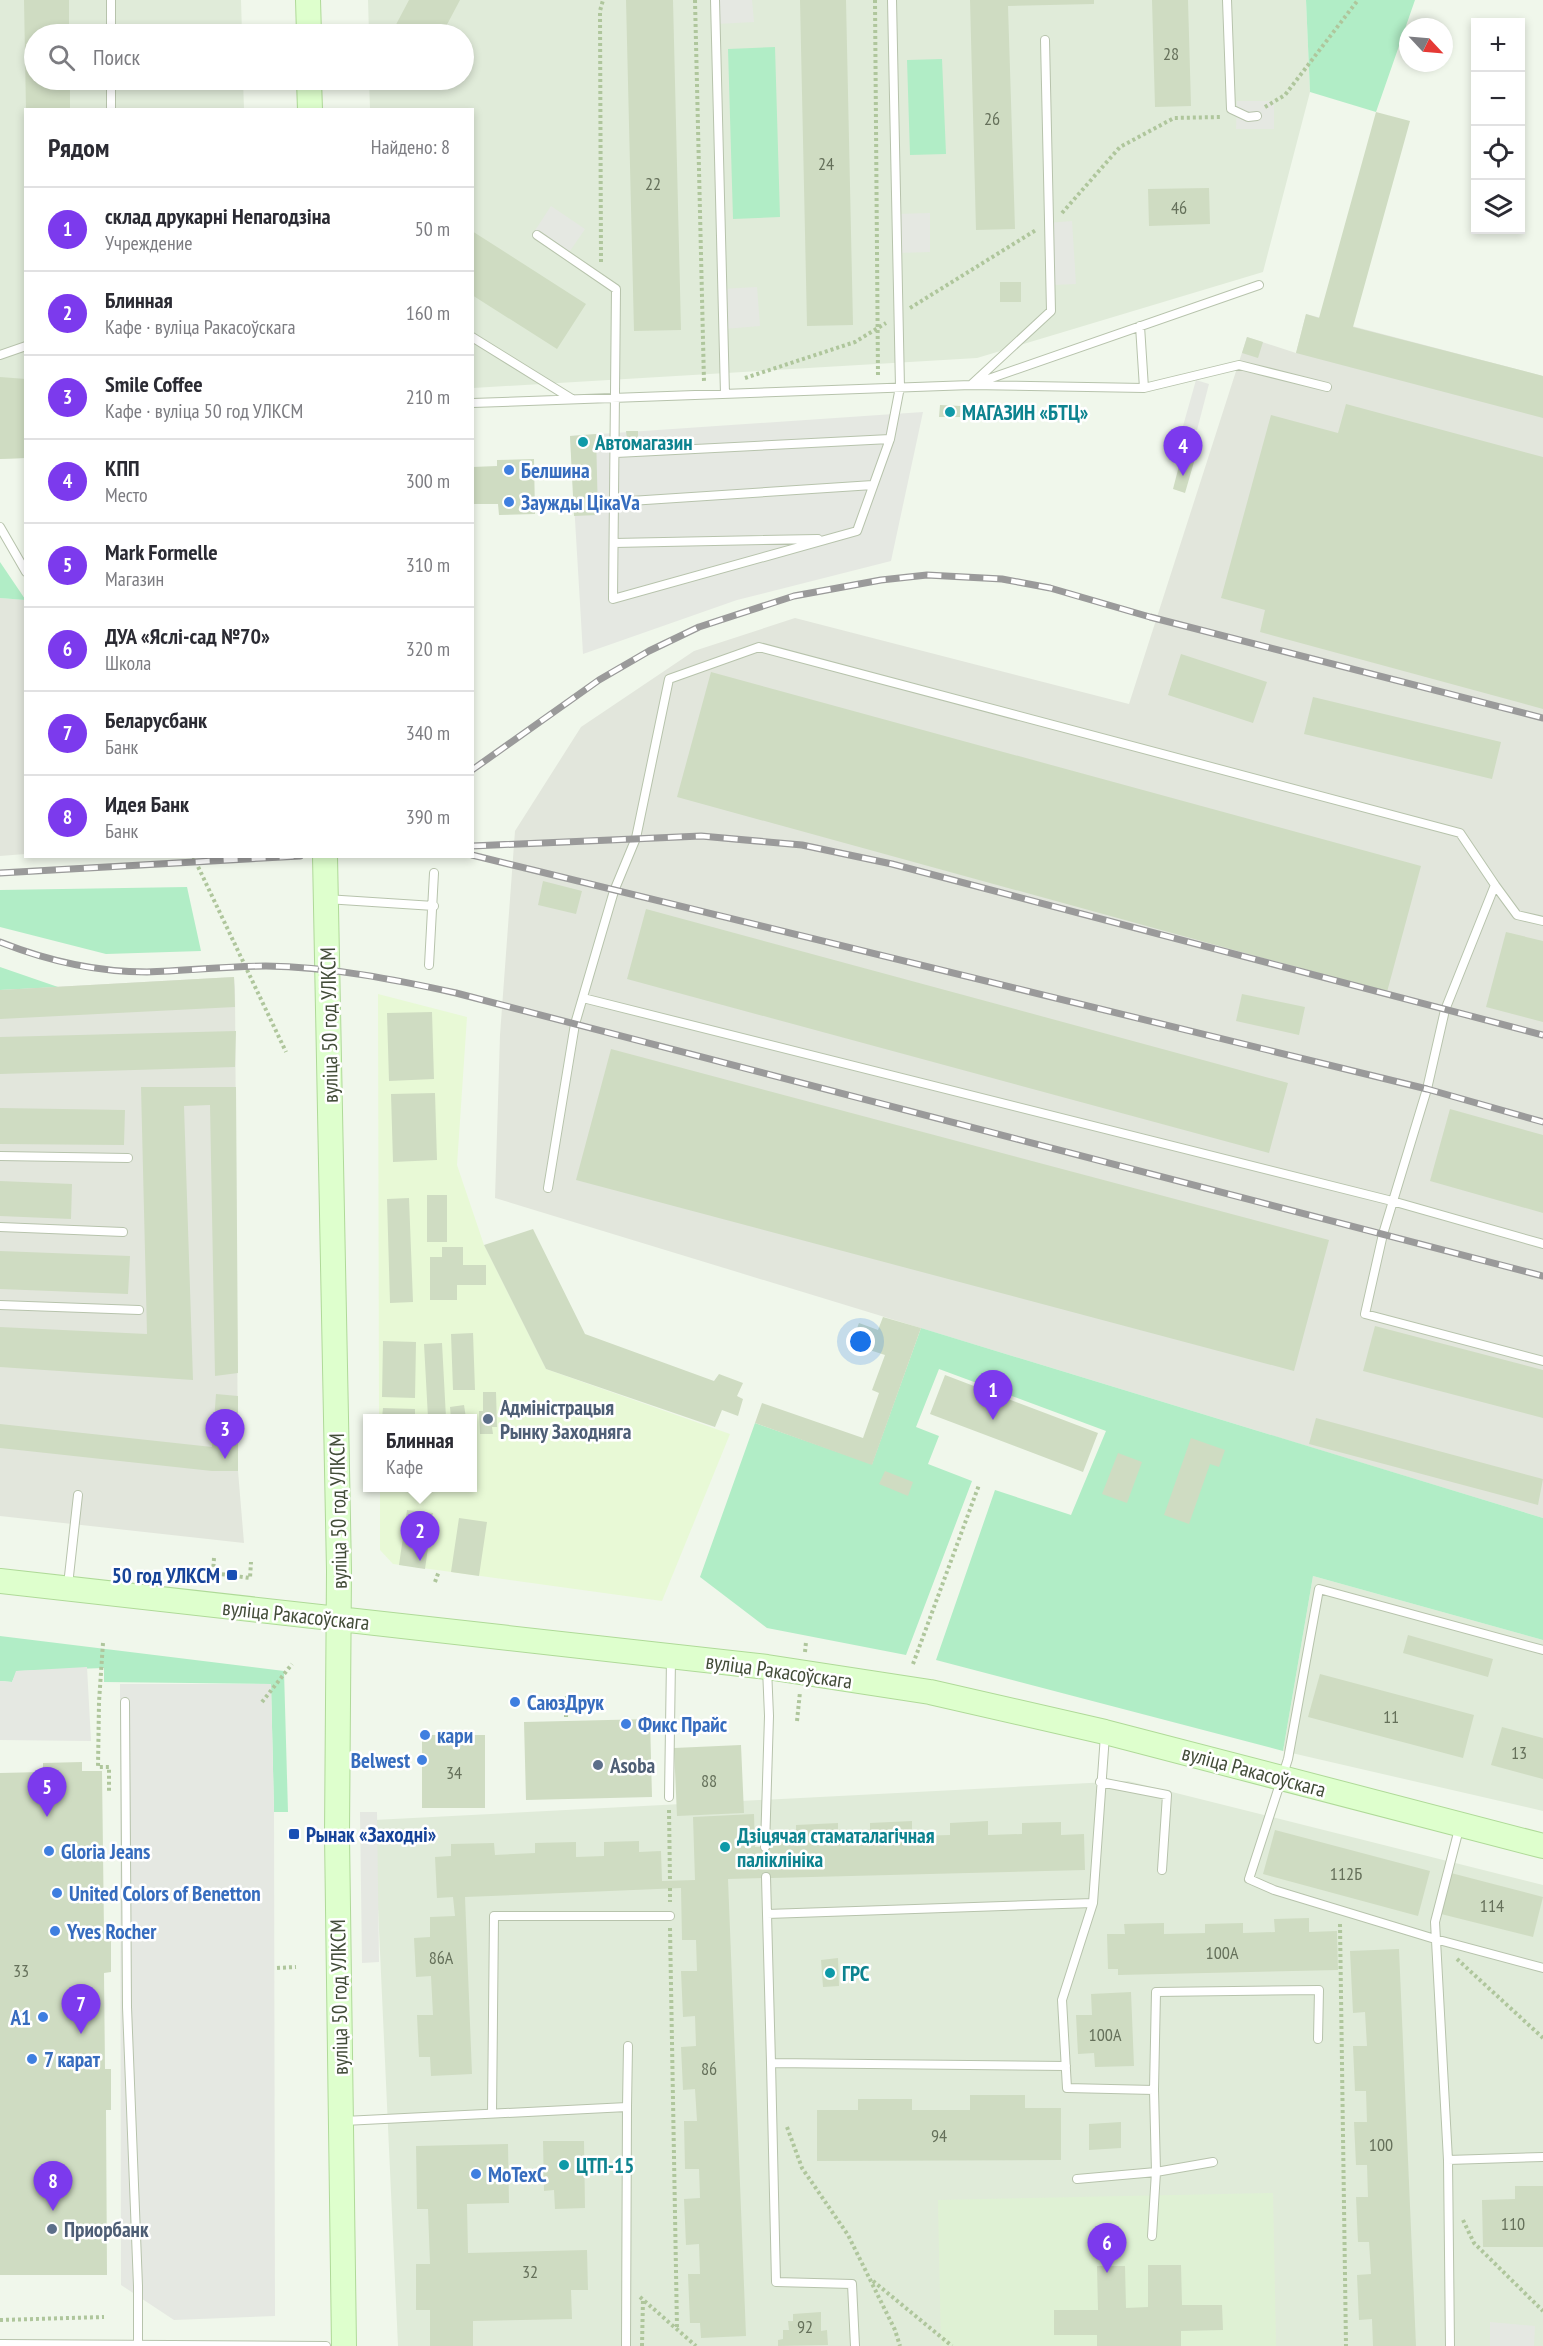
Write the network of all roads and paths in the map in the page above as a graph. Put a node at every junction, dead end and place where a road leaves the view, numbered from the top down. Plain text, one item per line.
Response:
1 (111, 0) edge
2 (308, 0) edge
3 (603, 0) edge
4 (695, 0) edge
5 (715, 0) edge
6 (875, 0) edge
7 (892, 0) edge
8 (1227, 0) edge
9 (111, 24) edge
10 (309, 24) edge
11 (1045, 40) dead end
12 (111, 90) edge
13 (309, 90) edge
14 (111, 108) edge
15 (310, 108) edge
16 (1257, 116) dead end
17 (537, 235) dead end
18 (601, 278) junction
19 (1259, 285) dead end
20 (1140, 326) junction
21 (474, 338) edge
22 (24, 347) edge
23 (0, 356) edge
24 (971, 385) junction
25 (900, 387) junction
26 (1327, 387) dead end
27 (878, 388) junction
28 (1144, 388) junction
29 (704, 391) dead end
30 (724, 394) junction
31 (617, 398) junction
32 (573, 399) junction
33 (474, 403) edge
34 (890, 439) junction
35 (616, 453) junction
36 (873, 485) junction
37 (615, 502) junction
38 (0, 527) edge
39 (830, 539) junction
40 (614, 543) junction
41 (24, 569) edge
42 (194, 858) edge
43 (326, 858) edge
44 (434, 873) dead end
45 (1495, 885) junction
46 (326, 899) junction
47 (434, 906) junction
48 (1543, 921) edge
49 (429, 965) dead end
50 (583, 998) junction
51 (286, 1052) dead end
52 (0, 1156) edge
53 (128, 1158) dead end
54 (548, 1188) dead end
55 (1392, 1202) junction
56 (0, 1227) edge
57 (123, 1232) dead end
58 (1543, 1244) edge
59 (0, 1305) edge
60 (139, 1310) dead end
61 (1543, 1361) edge
62 (980, 1485) dead end
63 (78, 1495) dead end
64 (214, 1558) dead end
65 (251, 1562) dead end
66 (439, 1570) dead end
67 (0, 1581) edge
68 (435, 1582) dead end
69 (68, 1589) junction
70 (339, 1619) junction
71 (103, 1643) dead end
72 (1543, 1650) edge
73 (671, 1657) junction
74 (292, 1664) dead end
75 (913, 1664) dead end
76 (767, 1667) junction
77 (567, 1695) dead end
78 (124, 1702) dead end
79 (262, 1702) dead end
80 (566, 1716) dead end
81 (1105, 1732) junction
82 (1282, 1778) junction
83 (1100, 1782) junction
84 (669, 1797) joint
85 (110, 1802) dead end
86 (1460, 1825) junction
87 (1543, 1846) edge
88 (765, 1847) dead end
89 (1162, 1870) dead end
90 (766, 1877) dead end
91 (670, 1881) dead end
92 (670, 1888) dead end
93 (1093, 1903) junction
94 (1340, 1909) junction
95 (768, 1914) junction
96 (670, 1916) junction
97 (1435, 1939) junction
98 (296, 1967) dead end
99 (277, 1968) dead end
100 (1543, 1968) edge
101 (1543, 2038) edge
102 (1318, 2039) dead end
103 (628, 2046) dead end
104 (771, 2063) junction
105 (1066, 2066) junction
106 (1154, 2090) junction
107 (627, 2107) junction
108 (492, 2113) junction
109 (340, 2122) junction
110 (787, 2126) dead end
111 (1543, 2157) edge
112 (1448, 2160) junction
113 (1213, 2162) dead end
114 (1156, 2172) junction
115 (1077, 2179) dead end
116 (1447, 2190) junction
117 (1152, 2236) dead end
118 (870, 2278) junction
119 (626, 2285) junction
120 (643, 2299) junction
121 (1543, 2311) edge
122 (104, 2317) dead end
123 (0, 2320) edge
124 (677, 2328) junction
125 (138, 2343) junction
126 (0, 2344) edge
127 (326, 2346) edge
128 (344, 2346) edge
129 (626, 2346) edge
130 (642, 2346) edge
131 (696, 2346) edge
132 (855, 2346) edge
133 (900, 2346) edge
134 (952, 2346) edge
135 (1346, 2346) edge
136 (1450, 2346) edge

1 - 9 lane
2 - 10 main road
3 - 18 path
4 - 29 path
5 - 30 lane
6 - 27 path
7 - 25 lane
8 - 16 lane
11 - 24 lane
12 - 14 lane
13 - 15 main road
17 - 18 lane
18 - 31 lane
19 - 20 lane
20 - 24 lane
20 - 28 lane
21 - 32 lane
22 - 23 lane
24 - 25 lane
24 - 28 lane
25 - 27 lane
25 - 34 lane
26 - 28 lane
27 - 30 lane
30 - 31 lane
31 - 32 lane
31 - 35 lane
32 - 33 lane
34 - 35 lane
34 - 36 lane
35 - 37 lane
36 - 37 lane
36 - 39 lane
37 - 40 lane
38 - 41 lane
39 - 40 lane
39 - 40 lane
42 - 51 path
43 - 46 main road, вуліца 50 год УЛКСМ
44 - 47 lane
45 - 48 lane
45 - 50 lane
45 - 55 lane
46 - 47 lane
46 - 70 main road, вуліца 50 год УЛКСМ
47 - 49 lane
50 - 54 lane
50 - 55 lane
52 - 53 lane
55 - 58 lane
55 - 61 lane
56 - 57 lane
59 - 60 lane
62 - 75 path
63 - 69 lane
64 - 65 path
66 - 68 path
67 - 69 main road, вуліца Ракасоўскага
69 - 70 main road, вуліца Ракасоўскага
70 - 73 main road, вуліца Ракасоўскага
70 - 109 main road, вуліца 50 год УЛКСМ
71 - 85 path
72 - 82 lane
73 - 76 main road, вуліца Ракасоўскага
73 - 84 lane
74 - 79 path
76 - 81 main road, вуліца Ракасоўскага
76 - 88 lane
77 - 80 path
78 - 125 lane
81 - 82 main road, вуліца Ракасоўскага
81 - 83 lane
82 - 86 main road, вуліца Ракасоўскага
82 - 94 lane
83 - 89 lane
83 - 93 lane
84 - 91 path
86 - 87 main road, вуліца Ракасоўскага
86 - 97 lane
90 - 95 lane
92 - 96 path
93 - 95 lane
93 - 105 lane
94 - 97 lane
94 - 135 path
95 - 104 lane
96 - 108 lane
96 - 124 path
97 - 100 lane
97 - 101 path
97 - 112 lane
98 - 99 path
102 - 106 lane
103 - 107 lane
104 - 105 lane
104 - 132 lane
105 - 106 lane
106 - 114 lane
107 - 108 lane
107 - 119 lane
108 - 109 lane
109 - 128 main road, вуліца 50 год УЛКСМ
110 - 118 path
111 - 112 lane
112 - 116 lane
113 - 114 lane
114 - 115 lane
114 - 117 lane
116 - 121 path
116 - 136 lane
118 - 133 path
118 - 134 path
119 - 120 path
119 - 129 lane
120 - 124 path
120 - 130 path
122 - 123 path
124 - 131 path
125 - 126 lane
125 - 127 lane

